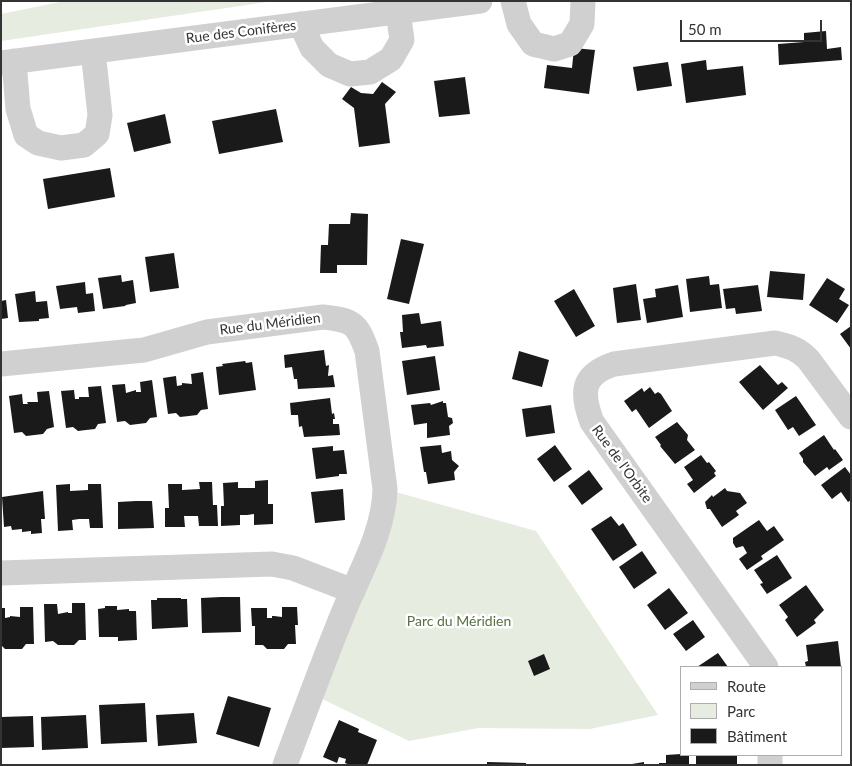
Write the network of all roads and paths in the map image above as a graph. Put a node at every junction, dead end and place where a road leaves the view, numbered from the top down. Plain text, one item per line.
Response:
1 (480, 1) edge
2 (513, 1) edge
3 (584, 1) edge
4 (398, 12) junction
5 (300, 24) junction
6 (93, 51) junction
7 (8, 62) edge
8 (1, 364) edge
9 (851, 418) edge
10 (1, 573) edge
11 (354, 591) junction
12 (765, 666) edge
13 (285, 765) edge

1 - 4 street, Rue des Conifères
2 - 3 street
4 - 5 street, Rue des Conifères
4 - 5 street
5 - 6 street, Rue des Conifères
6 - 7 street, Rue des Conifères
6 - 7 street
8 - 11 street, Rue du Méridien
9 - 12 street, Rue de l'Orbite
10 - 11 street
11 - 13 street, Rue du Méridien

